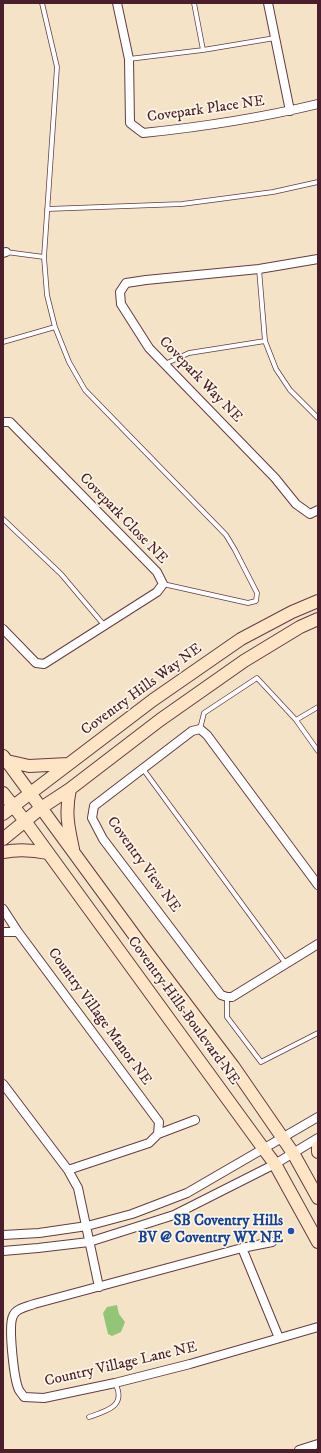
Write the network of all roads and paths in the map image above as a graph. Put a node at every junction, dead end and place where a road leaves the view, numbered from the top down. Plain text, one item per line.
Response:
1 (42, 3) edge
2 (117, 3) edge
3 (194, 3) edge
4 (268, 3) edge
5 (275, 38) junction
6 (204, 50) junction
7 (129, 59) junction
8 (318, 104) edge
9 (290, 111) junction
10 (318, 182) edge
11 (47, 209) junction
12 (4, 253) edge
13 (44, 257) junction
14 (318, 259) edge
15 (259, 269) junction
16 (55, 327) junction
17 (265, 341) junction
18 (3, 342) edge
19 (164, 364) junction
20 (318, 418) edge
21 (3, 422) edge
22 (318, 510) edge
23 (3, 519) edge
24 (163, 584) junction
25 (318, 600) edge
26 (318, 619) edge
27 (104, 626) junction
28 (3, 629) edge
29 (318, 707) edge
30 (296, 720) junction
31 (200, 728) junction
32 (318, 751) edge
33 (5, 759) edge
34 (68, 764) junction
35 (143, 769) junction
36 (70, 789) junction
37 (3, 793) edge
38 (30, 793) junction
39 (13, 805) junction
40 (41, 808) junction
41 (3, 814) edge
42 (25, 822) junction
43 (3, 839) edge
44 (3, 852) edge
45 (48, 853) junction
46 (74, 853) junction
47 (318, 885) edge
48 (3, 909) edge
49 (3, 932) edge
50 (18, 932) junction
51 (318, 944) edge
52 (286, 964) junction
53 (227, 997) junction
54 (318, 1033) edge
55 (3, 1084) edge
56 (318, 1117) edge
57 (194, 1120) dead end
58 (158, 1134) junction
59 (282, 1137) junction
60 (318, 1138) edge
61 (318, 1147) edge
62 (263, 1148) junction
63 (318, 1152) edge
64 (293, 1153) junction
65 (275, 1164) junction
66 (68, 1170) junction
67 (318, 1198) edge
68 (87, 1226) junction
69 (3, 1235) edge
70 (89, 1242) junction
71 (272, 1242) dead end
72 (318, 1242) edge
73 (242, 1248) junction
74 (3, 1251) edge
75 (99, 1287) junction
76 (318, 1327) edge
77 (278, 1338) junction
78 (115, 1383) junction
79 (89, 1417) dead end
80 (318, 1444) edge
81 (299, 1450) edge

1 - 11 lane
2 - 7 street, Covepark Place NE
3 - 6 lane
4 - 5 street
5 - 6 lane
5 - 9 street
6 - 7 lane
7 - 9 street, Covepark Place NE
8 - 9 street, Covepark Place NE
10 - 11 lane
11 - 13 lane
12 - 13 lane
13 - 16 lane
14 - 15 street, Covepark Way NE
15 - 17 lane
15 - 19 street, Covepark Way NE
16 - 18 lane
16 - 24 lane
17 - 19 lane
17 - 20 lane
19 - 22 street, Covepark Way NE
21 - 24 street, Covepark Close NE
23 - 27 lane
24 - 27 street, Covepark Close NE
25 - 34 street, Coventry Hills Way NE
26 - 36 street
27 - 28 street, Covepark Close NE
29 - 30 lane
30 - 31 lane
30 - 32 lane
31 - 35 street, Coventry View NE
31 - 47 street
33 - 34 street
33 - 38 street
34 - 38 street, Coventry Hills Way NE
35 - 52 lane
35 - 53 street, Coventry View NE
36 - 40 street
36 - 46 street
37 - 39 street
38 - 39 street, Coventry Hills Way NE
38 - 40 street, Coventry Hills Boulevard NE
39 - 41 street, Coventry Hills Way NE
39 - 42 street, Coventry Hills Boulevard NE
40 - 42 street
40 - 46 street, Coventry Hills Boulevard NE
42 - 43 street
42 - 45 street, Coventry Hills Boulevard NE
44 - 45 street
45 - 62 street, Coventry Hills Boulevard NE
46 - 59 street, Coventry Hills Boulevard NE
48 - 50 street, Country Village Manor NE
49 - 50 street
50 - 58 street, Country Village Manor NE
51 - 52 street
52 - 53 street
53 - 54 lane
55 - 66 street
56 - 59 street
57 - 58 street
58 - 66 street
59 - 62 street
59 - 64 street, Coventry Hills Boulevard NE
60 - 64 street
61 - 63 street
62 - 65 street, Coventry Hills Boulevard NE
62 - 68 street
64 - 65 street
64 - 67 street, Coventry Hills Boulevard NE
65 - 70 street
65 - 72 street, Coventry Hills Boulevard NE
66 - 68 street
68 - 69 street
68 - 70 street
70 - 74 street
70 - 75 street
71 - 73 street, Country Village Lane NE
73 - 75 street, Country Village Lane NE
73 - 77 street
75 - 78 street, Country Village Lane NE
76 - 77 street, Country Village Lane NE
77 - 78 street, Country Village Lane NE
78 - 79 lane
80 - 81 street

